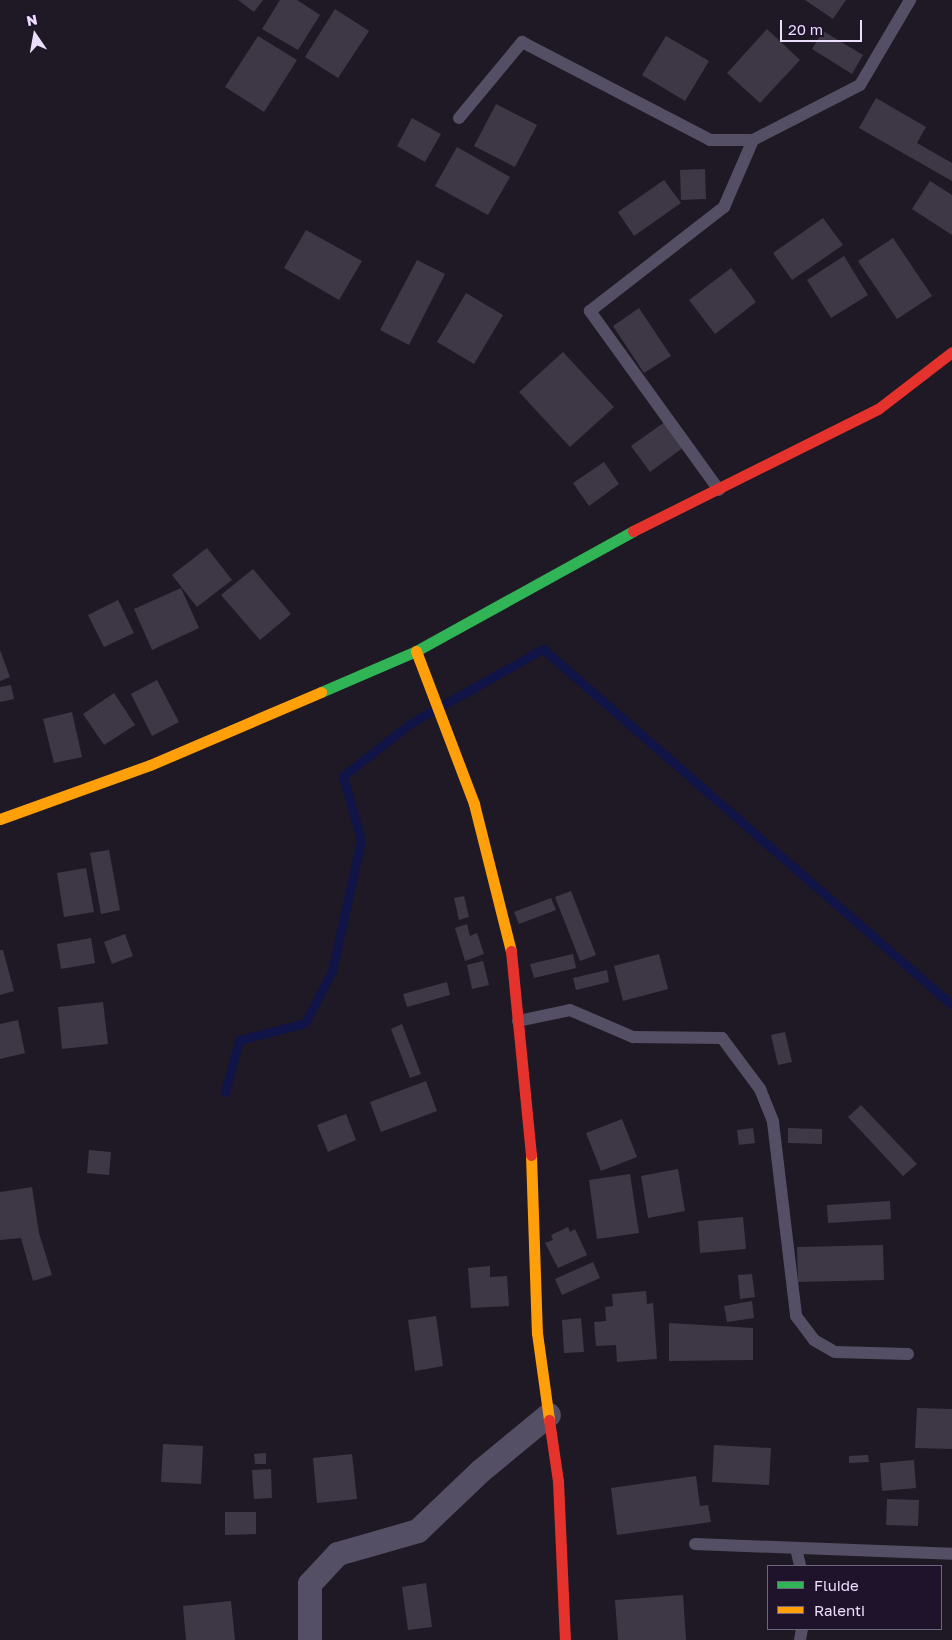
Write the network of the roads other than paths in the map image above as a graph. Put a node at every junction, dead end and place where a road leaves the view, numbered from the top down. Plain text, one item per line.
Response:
1 (910, 0) edge
2 (459, 118) dead end
3 (753, 140) junction
4 (952, 352) edge
5 (719, 490) junction
6 (416, 651) junction
7 (0, 819) edge
8 (518, 1021) junction
9 (908, 1354) dead end
10 (549, 1415) junction
11 (695, 1544) dead end
12 (796, 1548) junction
13 (952, 1554) edge
14 (800, 1565) edge
15 (310, 1640) edge
16 (566, 1640) edge

1 - 3 lane
2 - 3 lane
3 - 5 lane
4 - 5 main road
5 - 6 main road
6 - 7 main road
6 - 8 main road
8 - 9 lane
8 - 10 main road
10 - 15 street
10 - 16 main road
11 - 12 lane
12 - 13 lane
12 - 14 lane

